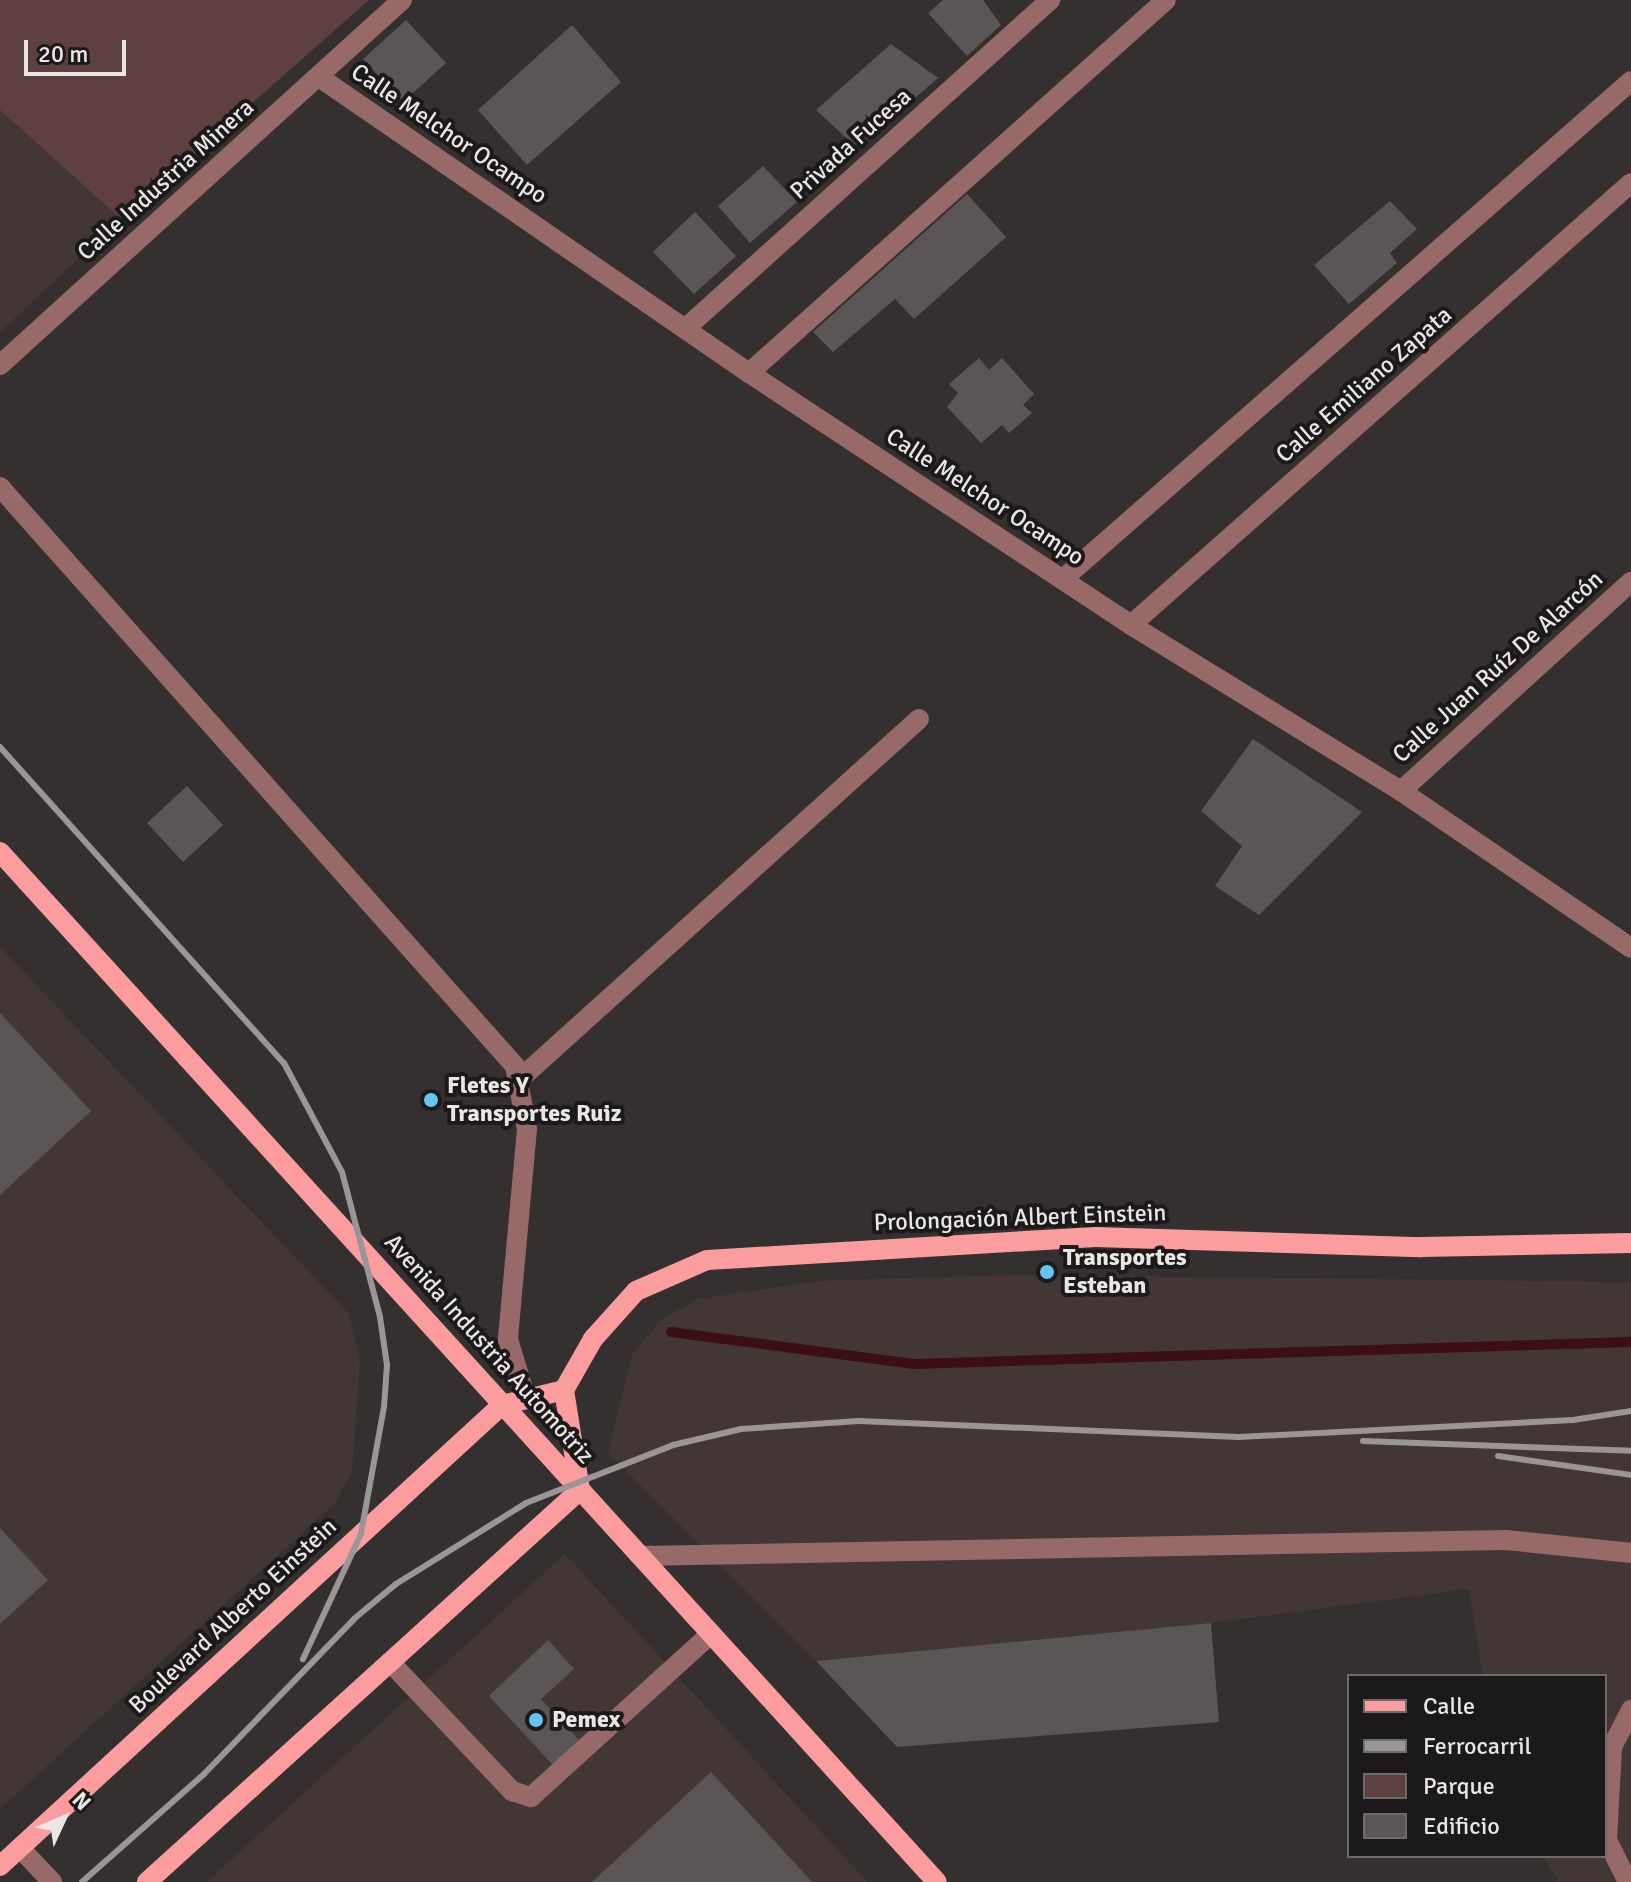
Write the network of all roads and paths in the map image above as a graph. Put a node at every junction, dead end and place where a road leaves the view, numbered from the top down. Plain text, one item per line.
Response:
1 (402, 0) edge
2 (1050, 0) edge
3 (1166, 0) edge
4 (319, 77) junction
5 (1631, 81) edge
6 (1631, 183) edge
7 (687, 327) junction
8 (0, 365) edge
9 (749, 373) junction
10 (0, 487) edge
11 (1063, 579) junction
12 (1631, 582) edge
13 (1131, 625) junction
14 (919, 719) dead end
15 (1401, 791) junction
16 (0, 852) edge
17 (1631, 948) edge
18 (521, 1078) junction
19 (1631, 1243) edge
20 (564, 1390) junction
21 (526, 1399) junction
22 (502, 1405) junction
23 (580, 1490) junction
24 (1631, 1553) edge
25 (640, 1556) junction
26 (711, 1634) junction
27 (390, 1662) junction
28 (1631, 1710) edge
29 (1612, 1747) junction
30 (1631, 1761) edge
31 (20, 1848) junction
32 (0, 1866) edge
33 (52, 1882) edge
34 (147, 1882) edge
35 (937, 1882) edge
36 (1628, 1882) edge

1 - 4 street, Calle Industria Minera
2 - 7 street, Privada Fucesa
3 - 9 street
4 - 7 street, Calle Melchor Ocampo
4 - 8 street, Calle Industria Minera
5 - 11 street
6 - 13 street, Calle Emiliano Zapata
7 - 9 street, Calle Melchor Ocampo
9 - 11 street, Calle Melchor Ocampo
10 - 18 street
11 - 13 street, Calle Melchor Ocampo
12 - 15 street, Calle Juan Ruíz De Alarcón
13 - 15 street, Calle Melchor Ocampo
14 - 18 street
15 - 17 street, Calle Melchor Ocampo
16 - 22 main road, Avenida Industria Automotriz
18 - 21 street
19 - 20 main road, Prolongación Albert Einstein
20 - 21 main road
20 - 23 main road
21 - 22 main road
22 - 23 main road, Avenida Industria Automotriz
22 - 31 main road, Boulevard Alberto Einstein
23 - 25 main road, Avenida Industria Automotriz
23 - 27 main road
24 - 25 street
25 - 26 main road, Avenida Industria Automotriz
26 - 27 street
26 - 35 main road, Avenida Industria Automotriz
27 - 34 main road
28 - 29 street
29 - 30 street
29 - 36 street
31 - 32 main road, Boulevard Alberto Einstein
31 - 33 street

